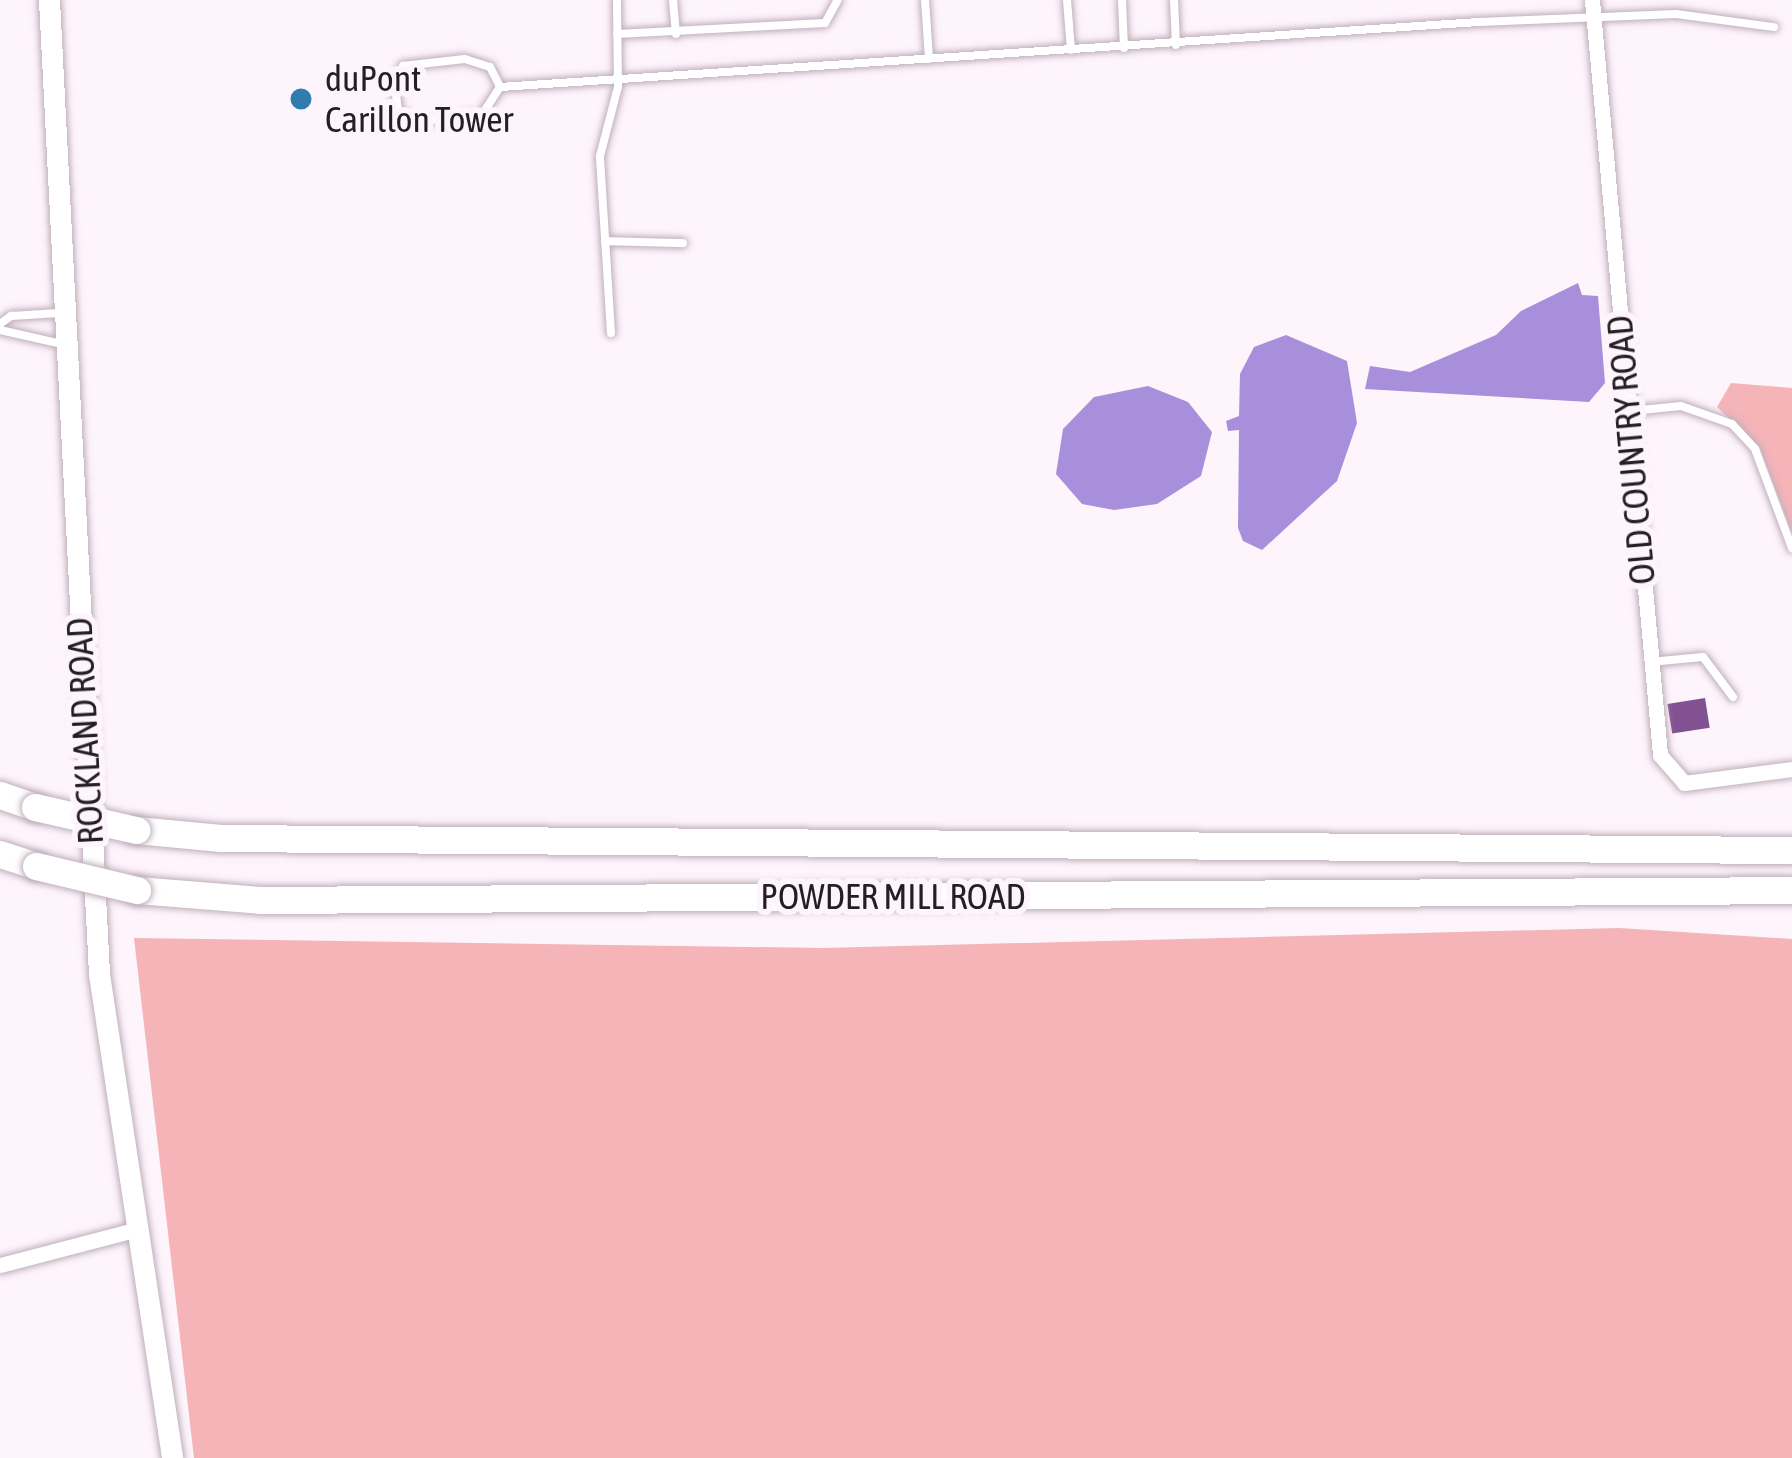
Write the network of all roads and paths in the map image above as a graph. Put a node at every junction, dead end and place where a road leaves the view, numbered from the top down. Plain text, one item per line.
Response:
1 (49, 0) edge
2 (617, 0) edge
3 (674, 0) edge
4 (838, 0) edge
5 (925, 0) edge
6 (1067, 0) edge
7 (1122, 0) edge
8 (1174, 0) edge
9 (1592, 0) edge
10 (1593, 19) junction
11 (1774, 27) dead end
12 (617, 34) junction
13 (676, 34) junction
14 (1176, 45) junction
15 (1124, 48) junction
16 (1071, 50) junction
17 (929, 59) junction
18 (613, 76) junction
19 (500, 87) junction
20 (605, 241) junction
21 (683, 243) dead end
22 (67, 313) junction
23 (0, 327) edge
24 (610, 333) dead end
25 (68, 345) junction
26 (1627, 412) junction
27 (1792, 548) edge
28 (1649, 662) junction
29 (1732, 697) dead end
30 (1792, 769) edge
31 (0, 795) edge
32 (1792, 850) edge
33 (0, 854) edge
34 (1792, 890) edge
35 (138, 1229) junction
36 (0, 1265) edge
37 (172, 1458) edge

1 - 22 street, ROCKLAND ROAD
2 - 12 lane
3 - 13 lane
4 - 13 lane
5 - 17 lane
6 - 16 lane
7 - 15 lane
8 - 14 lane
9 - 10 street, OLD COUNTRY ROAD
10 - 11 lane
10 - 14 lane
10 - 26 street, OLD COUNTRY ROAD
12 - 13 lane
12 - 18 lane
14 - 15 lane
15 - 16 lane
16 - 17 lane
17 - 18 lane
18 - 19 lane
18 - 20 lane
19 - 19 lane
20 - 21 lane
20 - 24 lane
22 - 23 lane
22 - 25 street, ROCKLAND ROAD
23 - 25 lane
25 - 35 street, ROCKLAND ROAD
26 - 27 lane
26 - 28 street, OLD COUNTRY ROAD
28 - 29 lane
28 - 30 street, OLD COUNTRY ROAD
31 - 32 highway, POWDER MILL ROAD, bridge
33 - 34 highway, POWDER MILL ROAD, bridge
35 - 36 street
35 - 37 street, ROCKLAND ROAD

